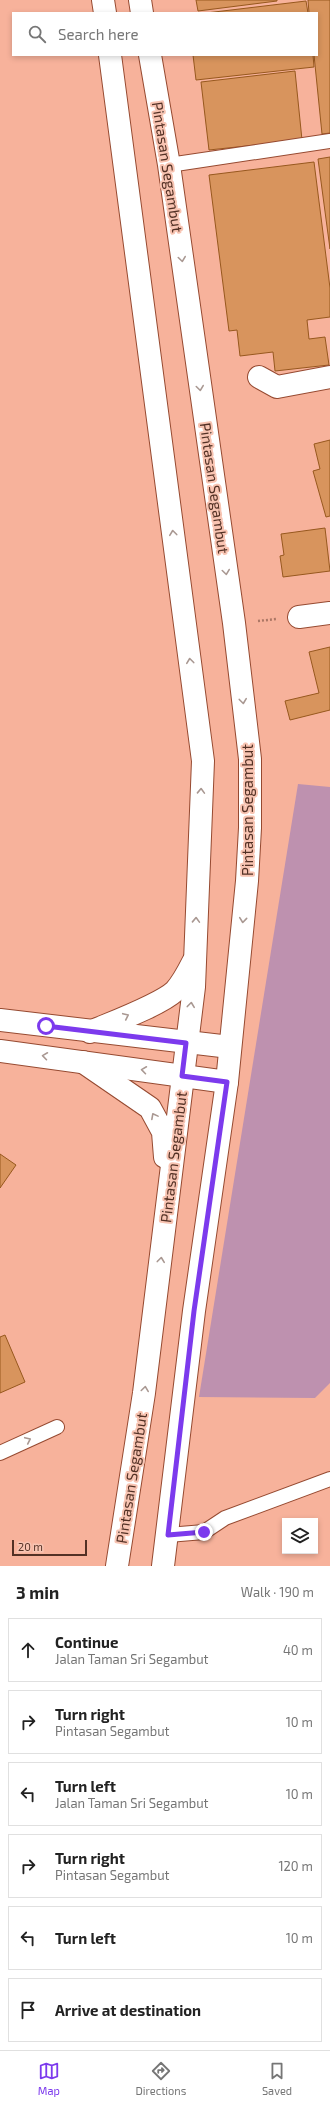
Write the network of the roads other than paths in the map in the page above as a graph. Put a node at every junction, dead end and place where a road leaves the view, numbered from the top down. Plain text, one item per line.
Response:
1 (103, 0) edge
2 (140, 0) edge
3 (105, 12) edge
4 (142, 12) edge
5 (110, 56) edge
6 (150, 56) edge
7 (330, 141) edge
8 (169, 165) junction
9 (259, 376) dead end
10 (330, 377) edge
11 (330, 613) edge
12 (300, 617) road end
13 (194, 959) junction
14 (0, 1020) edge
15 (90, 1032) junction
16 (186, 1043) junction
17 (230, 1047) junction
18 (0, 1052) edge
19 (83, 1062) junction
20 (182, 1076) junction
21 (227, 1082) junction
22 (168, 1194) junction
23 (57, 1427) dead end
24 (0, 1453) edge
25 (330, 1479) edge
26 (168, 1535) junction
27 (117, 1566) edge
28 (163, 1566) edge

1 - 3 main road
2 - 4 main road
13 -> 5 main road, Pintasan Segambut
6 - 8 main road, Pintasan Segambut
7 - 8 lane
8 -> 17 main road, Pintasan Segambut
9 - 10 main road
11 - 12 main road
15 -> 13 main road
16 -> 13 main road, Pintasan Segambut
14 - 15 main road
15 - 16 main road
16 - 17 main road
16 - 20 main road, Pintasan Segambut
17 - 21 main road, Pintasan Segambut
19 -> 18 main road
20 -> 19 main road
22 -> 19 main road
20 - 21 main road
20 - 22 main road, Pintasan Segambut
21 - 26 main road, Pintasan Segambut
27 -> 22 main road, Pintasan Segambut
24 -> 23 lane
25 - 26 lane
26 - 28 main road, Pintasan Segambut

